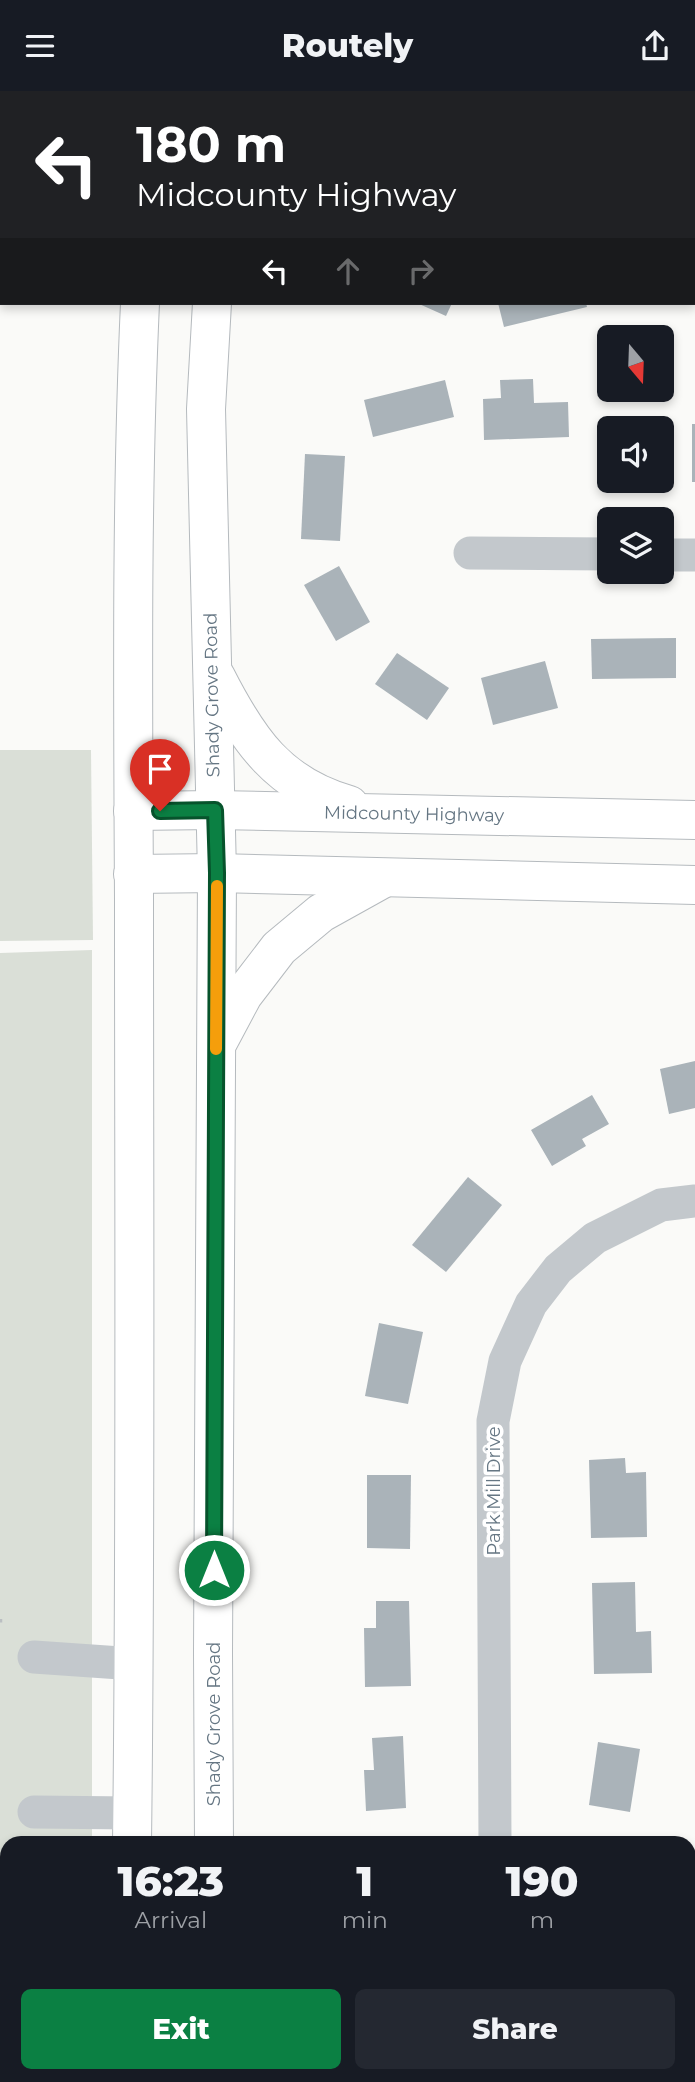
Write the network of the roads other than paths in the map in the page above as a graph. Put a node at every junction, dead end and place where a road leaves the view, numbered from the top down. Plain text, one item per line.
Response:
1 (140, 305) edge
2 (212, 305) edge
3 (470, 553) dead end
4 (597, 554) edge
5 (674, 555) edge
6 (695, 555) edge
7 (212, 669) junction
8 (215, 810) junction
9 (133, 811) junction
10 (382, 814) junction
11 (695, 820) edge
12 (217, 873) junction
13 (134, 874) junction
14 (385, 877) junction
15 (695, 885) edge
16 (216, 1045) junction
17 (695, 1201) edge
18 (34, 1657) dead end
19 (135, 1664) junction
20 (34, 1812) dead end
21 (132, 1828) edge
22 (214, 1836) edge
23 (495, 1836) edge

1 - 9 main road
2 - 7 main road, Shady Grove Road
3 - 4 street
5 - 6 street
7 - 8 main road, Shady Grove Road
7 - 10 main road
8 - 9 main road, Midcounty Highway
8 - 10 main road, Midcounty Highway
8 - 12 main road, Shady Grove Road
9 - 13 main road
10 - 11 main road, Midcounty Highway
12 - 13 main road
12 - 14 main road
12 - 16 main road, Shady Grove Road
13 - 19 main road
14 - 15 main road
14 - 16 main road
16 - 22 main road, Shady Grove Road
17 - 23 street, Park Mill Drive
18 - 19 street
19 - 21 main road
20 - 21 street

